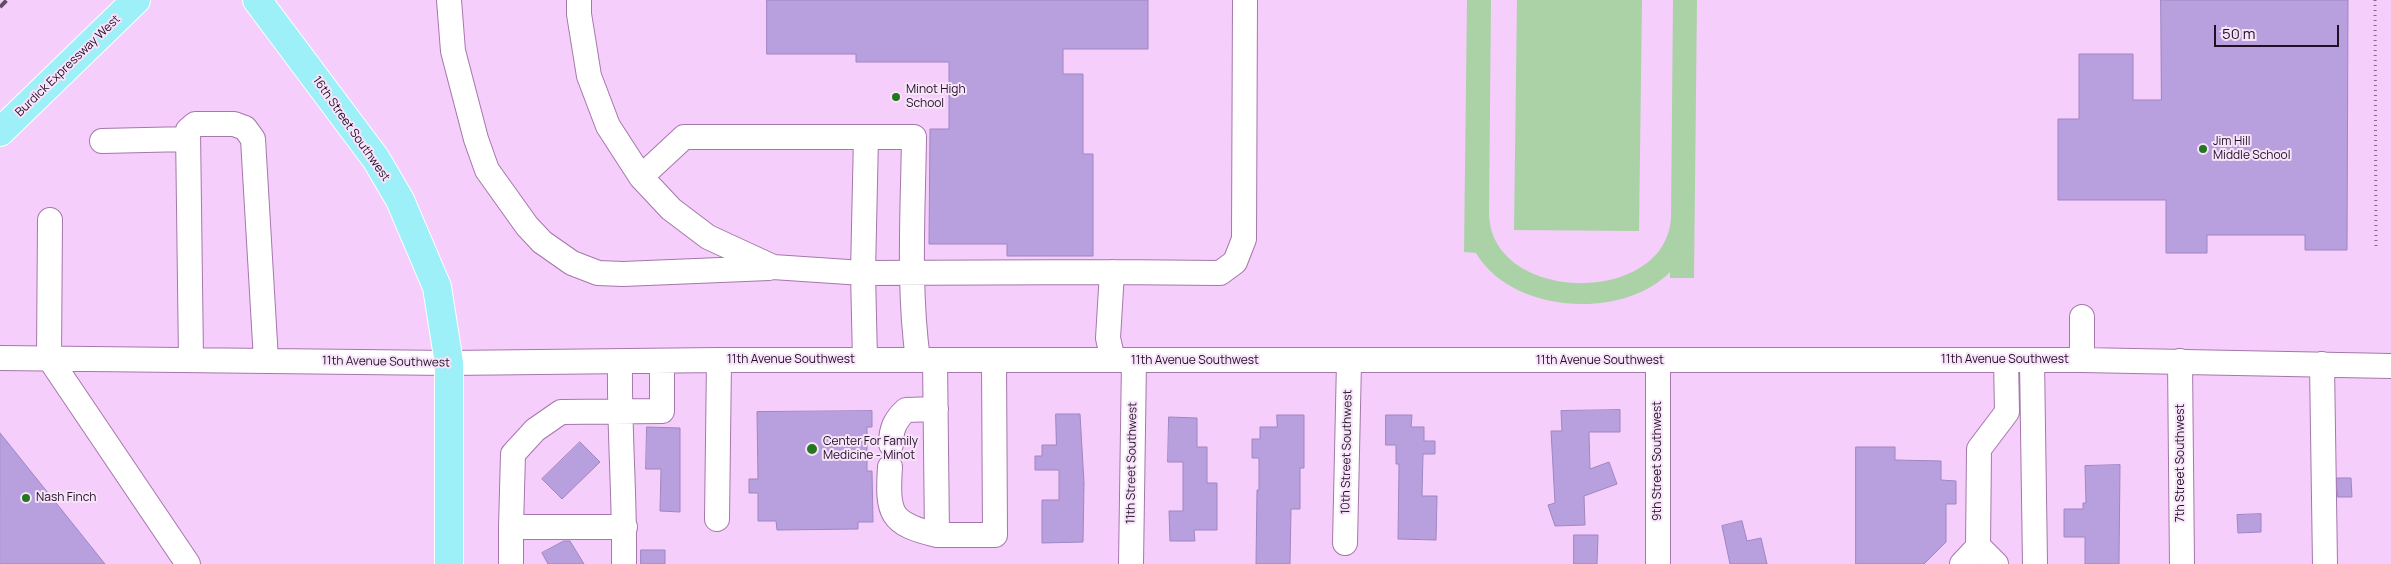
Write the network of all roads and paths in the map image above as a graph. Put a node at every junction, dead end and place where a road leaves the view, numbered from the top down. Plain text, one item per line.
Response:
1 (136, 0) edge
2 (257, 0) edge
3 (449, 0) edge
4 (579, 0) edge
5 (1245, 0) edge
6 (2375, 0) edge
7 (0, 132) edge
8 (866, 137) junction
9 (188, 139) junction
10 (102, 141) dead end
11 (641, 177) junction
12 (50, 220) dead end
13 (2376, 248) dead end
14 (774, 267) junction
15 (913, 272) junction
16 (1112, 272) junction
17 (863, 273) junction
18 (2082, 317) dead end
19 (0, 358) edge
20 (49, 358) junction
21 (191, 360) junction
22 (266, 360) junction
23 (719, 360) junction
24 (864, 360) junction
25 (926, 360) junction
26 (994, 360) junction
27 (1124, 360) junction
28 (2006, 360) junction
29 (2032, 360) junction
30 (2082, 360) junction
31 (1658, 361) junction
32 (2180, 361) junction
33 (620, 362) junction
34 (662, 362) junction
35 (1349, 362) junction
36 (449, 363) junction
37 (2322, 364) junction
38 (2391, 366) edge
39 (936, 409) junction
40 (619, 412) junction
41 (891, 444) dead end
42 (890, 468) dead end
43 (717, 519) dead end
44 (511, 527) junction
45 (625, 527) junction
46 (937, 535) junction
47 (1346, 543) dead end
48 (1978, 546) junction
49 (1658, 562) dead end
50 (188, 564) edge
51 (449, 564) edge
52 (511, 564) edge
53 (624, 564) edge
54 (1131, 564) edge
55 (1962, 564) edge
56 (1996, 564) edge
57 (2035, 564) edge
58 (2182, 564) edge
59 (2325, 564) edge

1 - 7 main road, Burdick Expressway West
2 - 36 main road, 16th Street Southwest
3 - 14 street
4 - 11 street
5 - 16 street
6 - 13 path
8 - 11 street
8 - 15 street
8 - 17 street
9 - 10 street
9 - 21 street
9 - 22 street
11 - 14 street
12 - 20 street
14 - 17 street
15 - 16 street
15 - 17 street
15 - 25 street
16 - 27 street, 11th Street Southwest
17 - 24 street
18 - 30 street
19 - 20 street, 11th Avenue Southwest
20 - 21 street, 11th Avenue Southwest
20 - 50 street
21 - 22 street, 11th Avenue Southwest
22 - 36 street, 11th Avenue Southwest
23 - 24 street, 11th Avenue Southwest
23 - 34 street, 11th Avenue Southwest
23 - 43 street
24 - 25 street, 11th Avenue Southwest
25 - 26 street, 11th Avenue Southwest
25 - 39 street
26 - 27 street, 11th Avenue Southwest
26 - 46 street
27 - 35 street, 11th Avenue Southwest
27 - 54 street, 11th Street Southwest
28 - 29 street, 11th Avenue Southwest
28 - 31 street, 11th Avenue Southwest
28 - 48 street
29 - 30 street, 11th Avenue Southwest
29 - 57 street
30 - 32 street, 11th Avenue Southwest
31 - 35 street, 11th Avenue Southwest
31 - 49 street, 9th Street Southwest
32 - 37 street, 11th Avenue Southwest
32 - 58 street, 7th Street Southwest
33 - 34 street, 11th Avenue Southwest
33 - 36 street, 11th Avenue Southwest
33 - 40 street
34 - 40 street
35 - 47 street, 10th Street Southwest
36 - 51 main road, 16th Street Southwest
37 - 38 street, 11th Avenue Southwest
37 - 59 street
39 - 41 street
39 - 46 street
40 - 44 street
40 - 45 street
42 - 46 street
44 - 45 street
44 - 52 street
45 - 53 street
48 - 55 street
48 - 56 street

